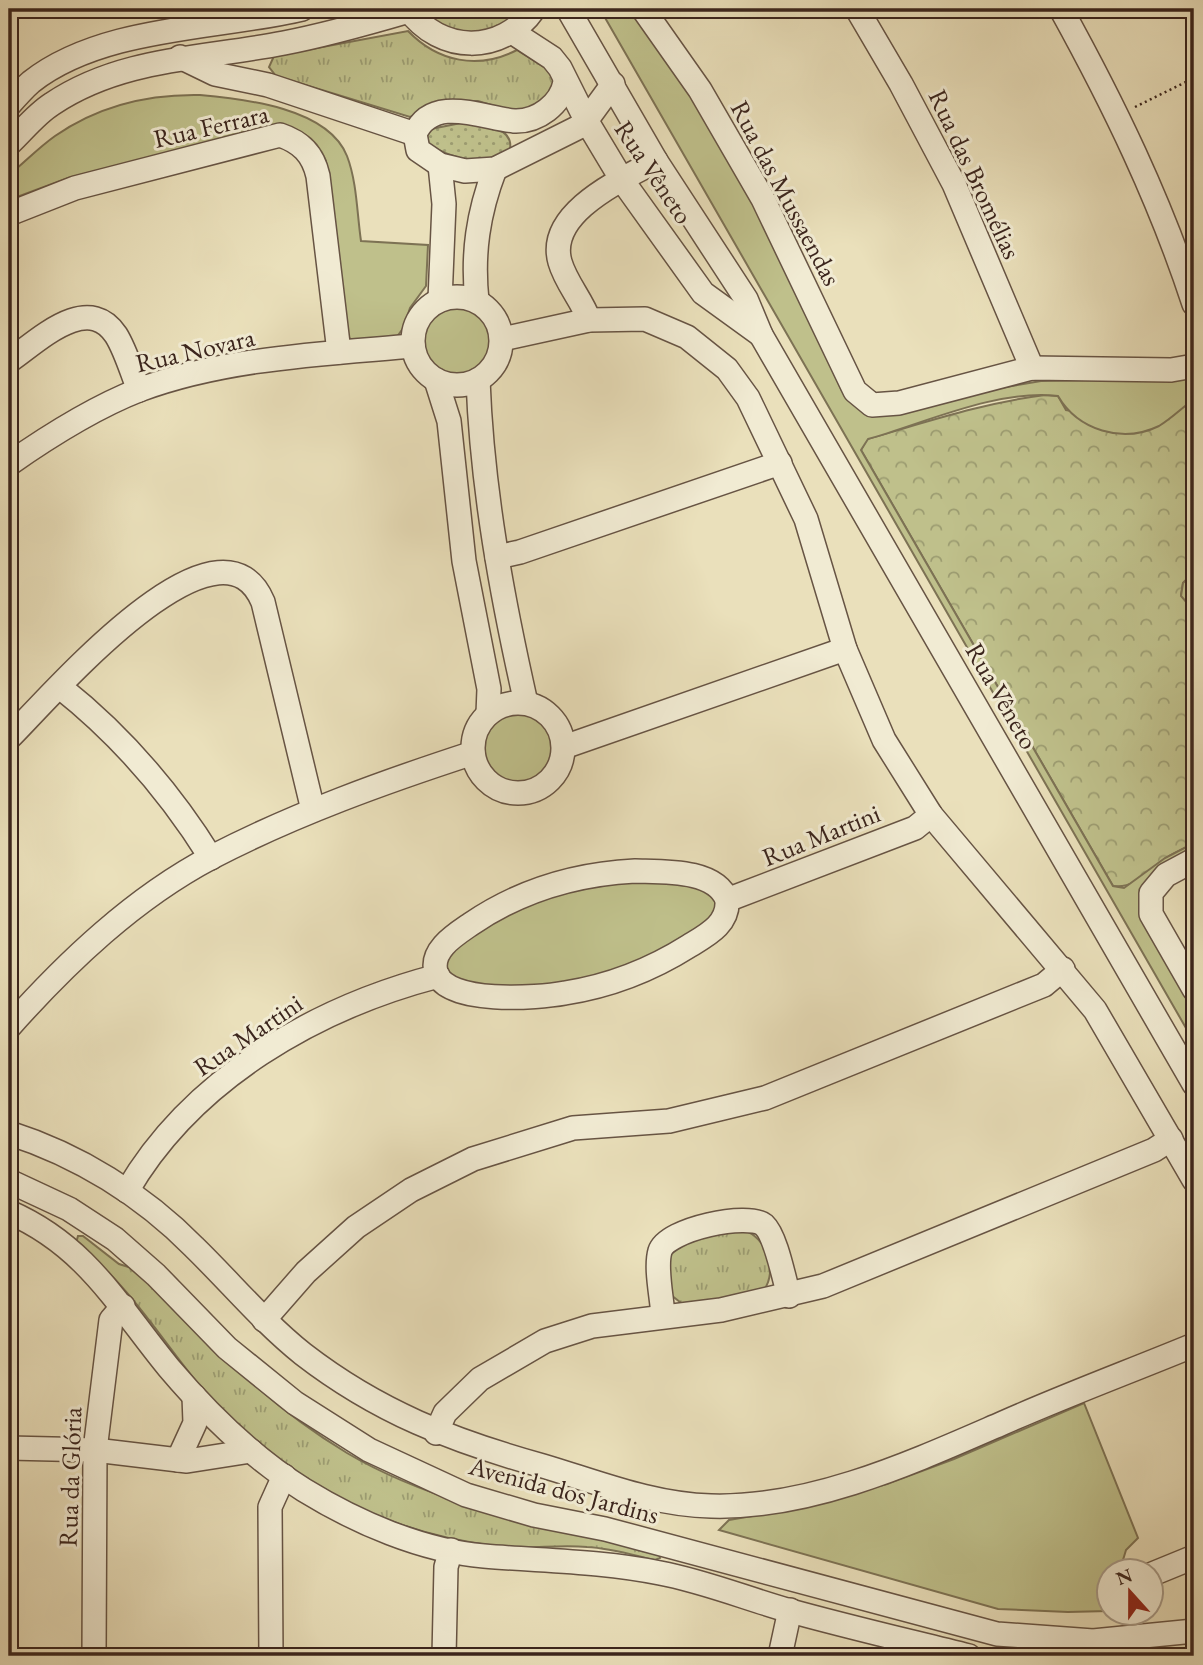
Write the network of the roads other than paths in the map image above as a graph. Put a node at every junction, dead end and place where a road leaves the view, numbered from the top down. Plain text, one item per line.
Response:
1 (302, 9) edge
2 (534, 9) edge
3 (568, 9) edge
4 (643, 9) edge
5 (857, 9) edge
6 (1061, 9) edge
7 (408, 10) edge
8 (512, 32) junction
9 (180, 57) junction
10 (565, 82) junction
11 (613, 84) junction
12 (9, 105) edge
13 (586, 120) junction
14 (415, 134) junction
15 (9, 144) edge
16 (656, 161) junction
17 (440, 165) junction
18 (495, 169) junction
19 (622, 180) junction
20 (9, 214) edge
21 (728, 272) junction
22 (703, 293) junction
23 (440, 300) junction
24 (477, 301) junction
25 (1194, 304) edge
26 (589, 320) junction
27 (761, 335) junction
28 (502, 340) junction
29 (413, 346) junction
30 (339, 352) junction
31 (9, 361) edge
32 (1194, 366) edge
33 (1031, 368) junction
34 (436, 380) junction
35 (478, 380) junction
36 (139, 390) junction
37 (780, 463) junction
38 (9, 464) edge
39 (497, 557) junction
40 (845, 649) junction
41 (60, 687) junction
42 (526, 703) junction
43 (488, 714) junction
44 (9, 738) edge
45 (564, 747) junction
46 (473, 753) junction
47 (313, 810) junction
48 (931, 815) junction
49 (211, 858) junction
50 (1194, 860) edge
51 (727, 900) junction
52 (1063, 969) junction
53 (438, 976) junction
54 (1194, 989) edge
55 (9, 1027) edge
56 (1194, 1084) edge
57 (9, 1133) edge
58 (1171, 1139) junction
59 (1194, 1180) edge
60 (9, 1181) edge
61 (127, 1191) junction
62 (9, 1212) edge
63 (80, 1216) junction
64 (62, 1243) junction
65 (789, 1296) junction
66 (123, 1306) junction
67 (663, 1316) junction
68 (264, 1320) junction
69 (1194, 1345) edge
70 (194, 1396) junction
71 (436, 1433) junction
72 (9, 1447) edge
73 (94, 1450) junction
74 (251, 1451) junction
75 (178, 1460) junction
76 (284, 1476) junction
77 (674, 1549) junction
78 (451, 1550) junction
79 (1194, 1557) edge
80 (1164, 1569) edge
81 (663, 1573) junction
82 (790, 1610) junction
83 (1194, 1631) edge
84 (94, 1656) edge
85 (271, 1656) edge
86 (444, 1656) edge
87 (780, 1656) edge
88 (970, 1656) edge

1 - 12 street
2 - 8 street
3 - 11 street, Rua Vêneto
4 - 33 street, Rua das Mussaendas
5 - 33 street, Rua das Bromélias
6 - 25 street
7 - 8 street
7 - 9 street
8 - 10 street, Rua Vêneto
9 - 14 street
9 - 15 street
10 - 13 street, Rua Vêneto
10 - 14 street
11 - 13 street
11 - 16 street, Rua Vêneto
13 - 18 street
13 - 19 street, Rua Vêneto
14 - 17 street
16 - 19 street
16 - 21 street, Rua Vêneto
17 - 18 street
17 - 23 street
18 - 24 street
19 - 22 street, Rua Vêneto
19 - 26 street
20 - 30 street, Rua Ferrara
21 - 22 street
21 - 27 street, Rua Vêneto
22 - 27 street, Rua Vêneto
23 - 24 street
23 - 29 street
24 - 28 street
26 - 28 street
26 - 37 street
27 - 56 street, Rua Vêneto
28 - 35 street
29 - 30 street, Rua Novara
29 - 34 street
30 - 36 street, Rua Novara
31 - 36 street
32 - 33 street
34 - 35 street
34 - 43 street
35 - 39 street
36 - 38 street, Rua Novara
37 - 39 street
37 - 40 street
39 - 42 street
40 - 45 street
40 - 48 street
41 - 44 street
41 - 47 street
41 - 49 street
42 - 43 street
42 - 45 street
43 - 46 street
45 - 46 street
46 - 47 street
47 - 49 street
48 - 51 street, Rua Martini
48 - 52 street
49 - 55 street
50 - 54 street
51 - 53 street
51 - 53 street
52 - 58 street
52 - 68 street
53 - 61 street, Rua Martini
57 - 61 street
58 - 59 street
58 - 65 street
60 - 63 street, Avenida dos Jardins
61 - 68 street
62 - 64 street
63 - 64 street
63 - 77 street, Avenida dos Jardins
64 - 66 street
65 - 67 street
65 - 67 street
66 - 70 street
66 - 73 street, Rua da Glória
67 - 71 street
68 - 71 street
69 - 71 street
70 - 74 street
70 - 75 street
72 - 73 street
73 - 75 street
73 - 84 street, Rua da Glória
74 - 75 street
74 - 76 street
76 - 78 street
76 - 85 street
77 - 81 street
77 - 83 street, Avenida dos Jardins
78 - 81 street
78 - 86 street
79 - 80 street
81 - 82 street
82 - 87 street
82 - 88 street

